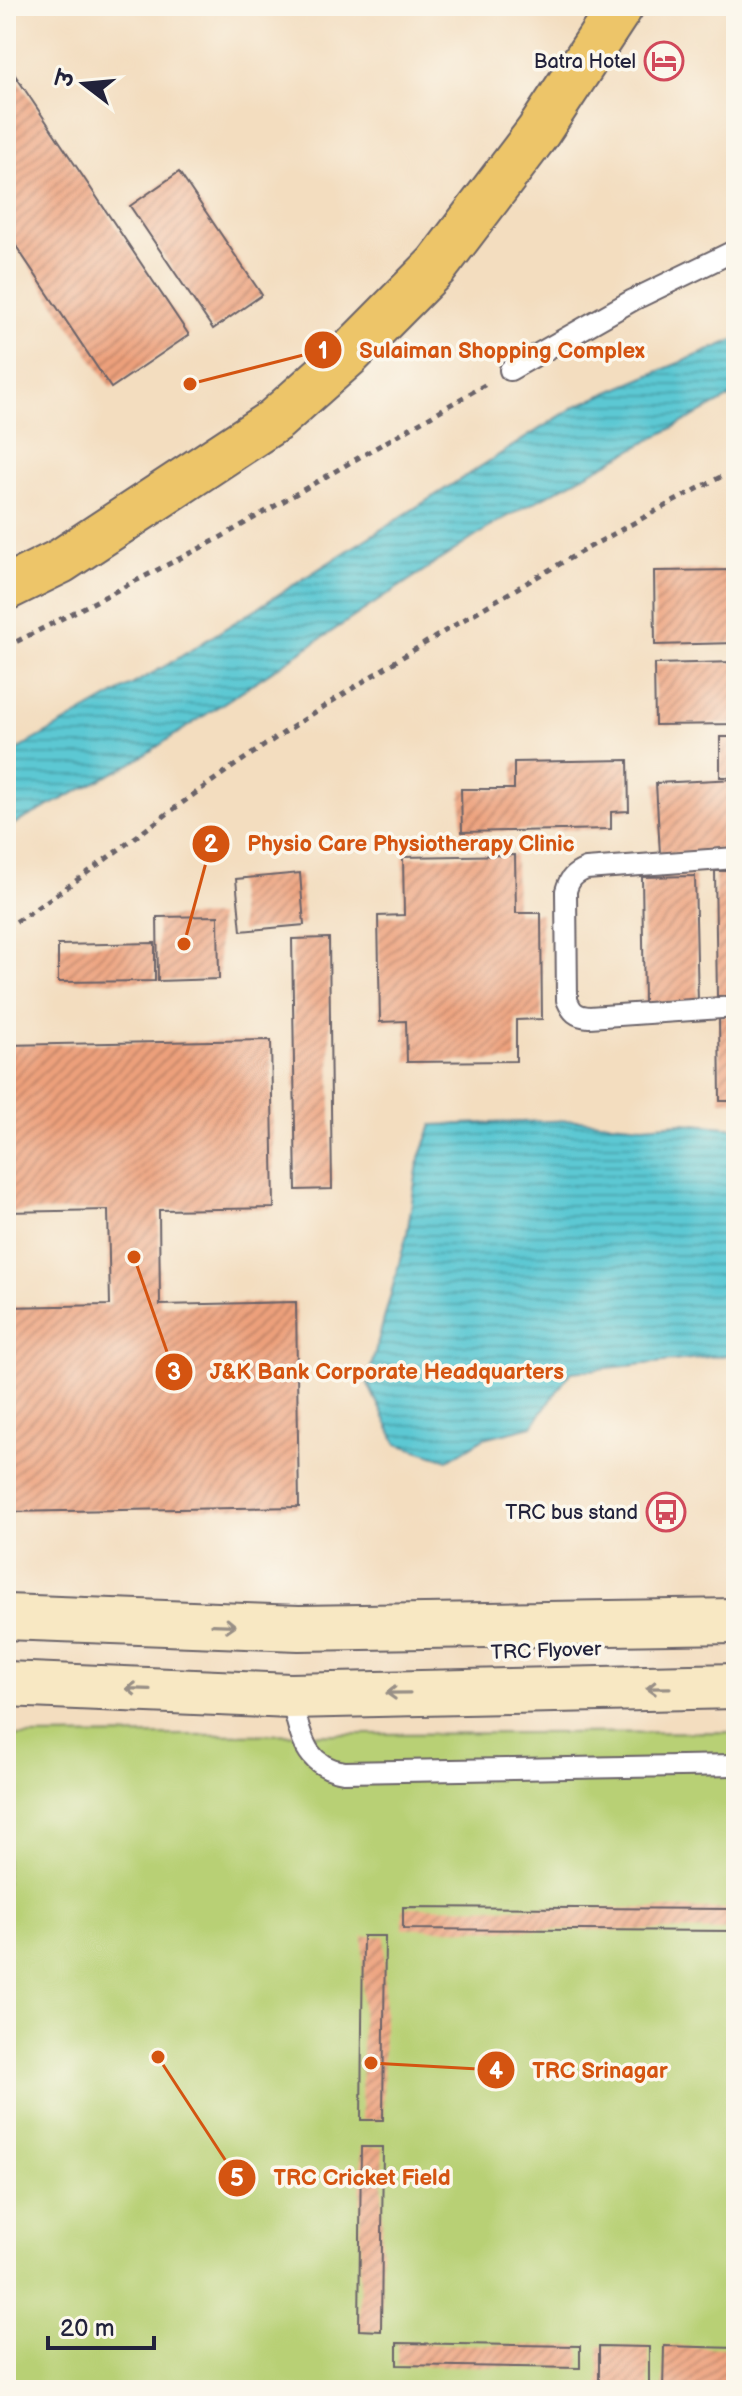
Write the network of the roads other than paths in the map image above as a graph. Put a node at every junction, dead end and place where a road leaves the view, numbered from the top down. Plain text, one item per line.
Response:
1 (621, 6) edge
2 (736, 250) edge
3 (510, 370) road end
4 (6, 588) edge
5 (736, 858) edge
6 (736, 1007) edge
7 (6, 1617) edge
8 (736, 1621) edge
9 (299, 1628) junction
10 (736, 1643) edge
11 (355, 1657) junction
12 (6, 1684) edge
13 (736, 1686) edge
14 (296, 1695) junction
15 (736, 1765) edge

1 - 4 highway
2 - 3 lane
5 - 6 lane
7 -> 9 main road
8 - 9 main road
9 - 11 main road, TRC Flyover
10 - 11 main road, TRC Flyover
11 - 14 main road
14 -> 12 main road
13 -> 14 main road
14 - 15 lane

